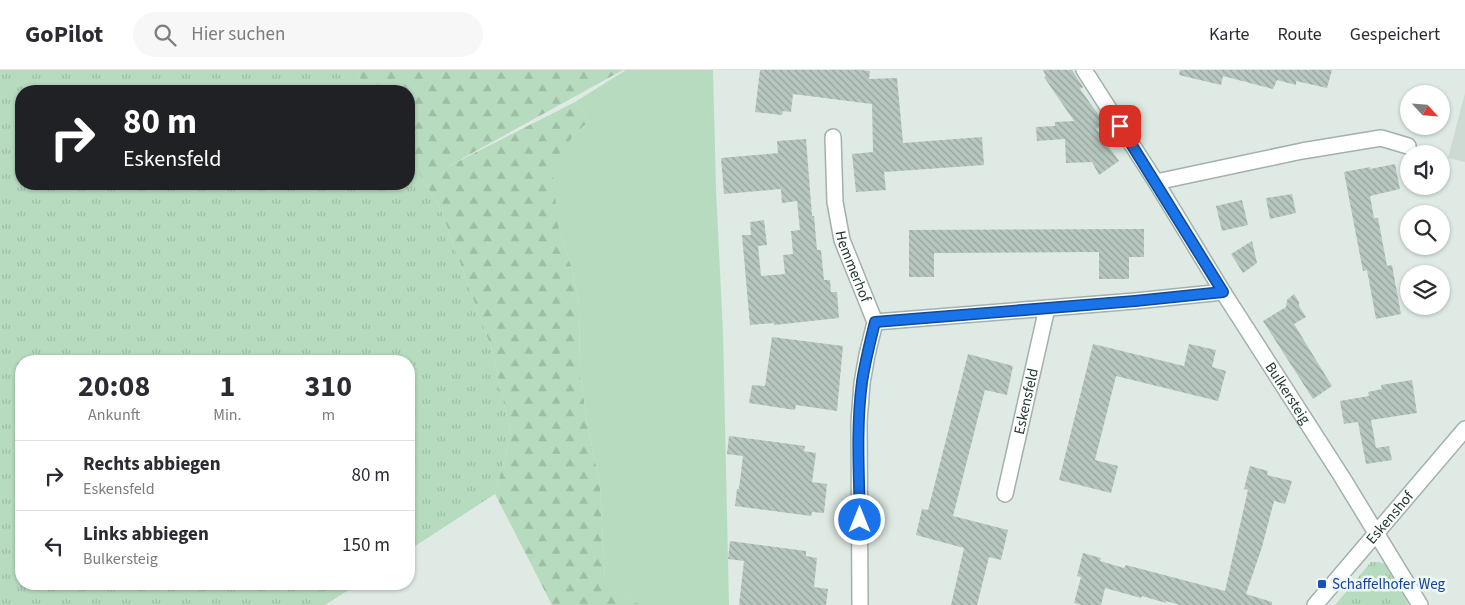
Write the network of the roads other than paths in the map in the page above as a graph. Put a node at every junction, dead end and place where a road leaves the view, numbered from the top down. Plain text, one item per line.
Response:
1 (1084, 70) edge
2 (833, 137) dead end
3 (1405, 145) edge
4 (1156, 182) junction
5 (1223, 292) junction
6 (1047, 308) junction
7 (875, 322) junction
8 (1465, 429) edge
9 (1006, 494) dead end
10 (1376, 534) junction
11 (860, 605) edge
12 (1315, 605) edge
13 (1420, 605) edge

1 - 4 street, Bulkersteig
2 - 7 street, Hemmerhof
3 - 4 street
4 - 5 street, Bulkersteig
5 - 6 street
5 - 10 street, Bulkersteig
6 - 7 street
6 - 9 street, Eskensfeld
7 - 11 street, Hemmerhof
8 - 10 street, Eskenshof
10 - 12 street, Eskenshof
10 - 13 street, Bulkersteig

